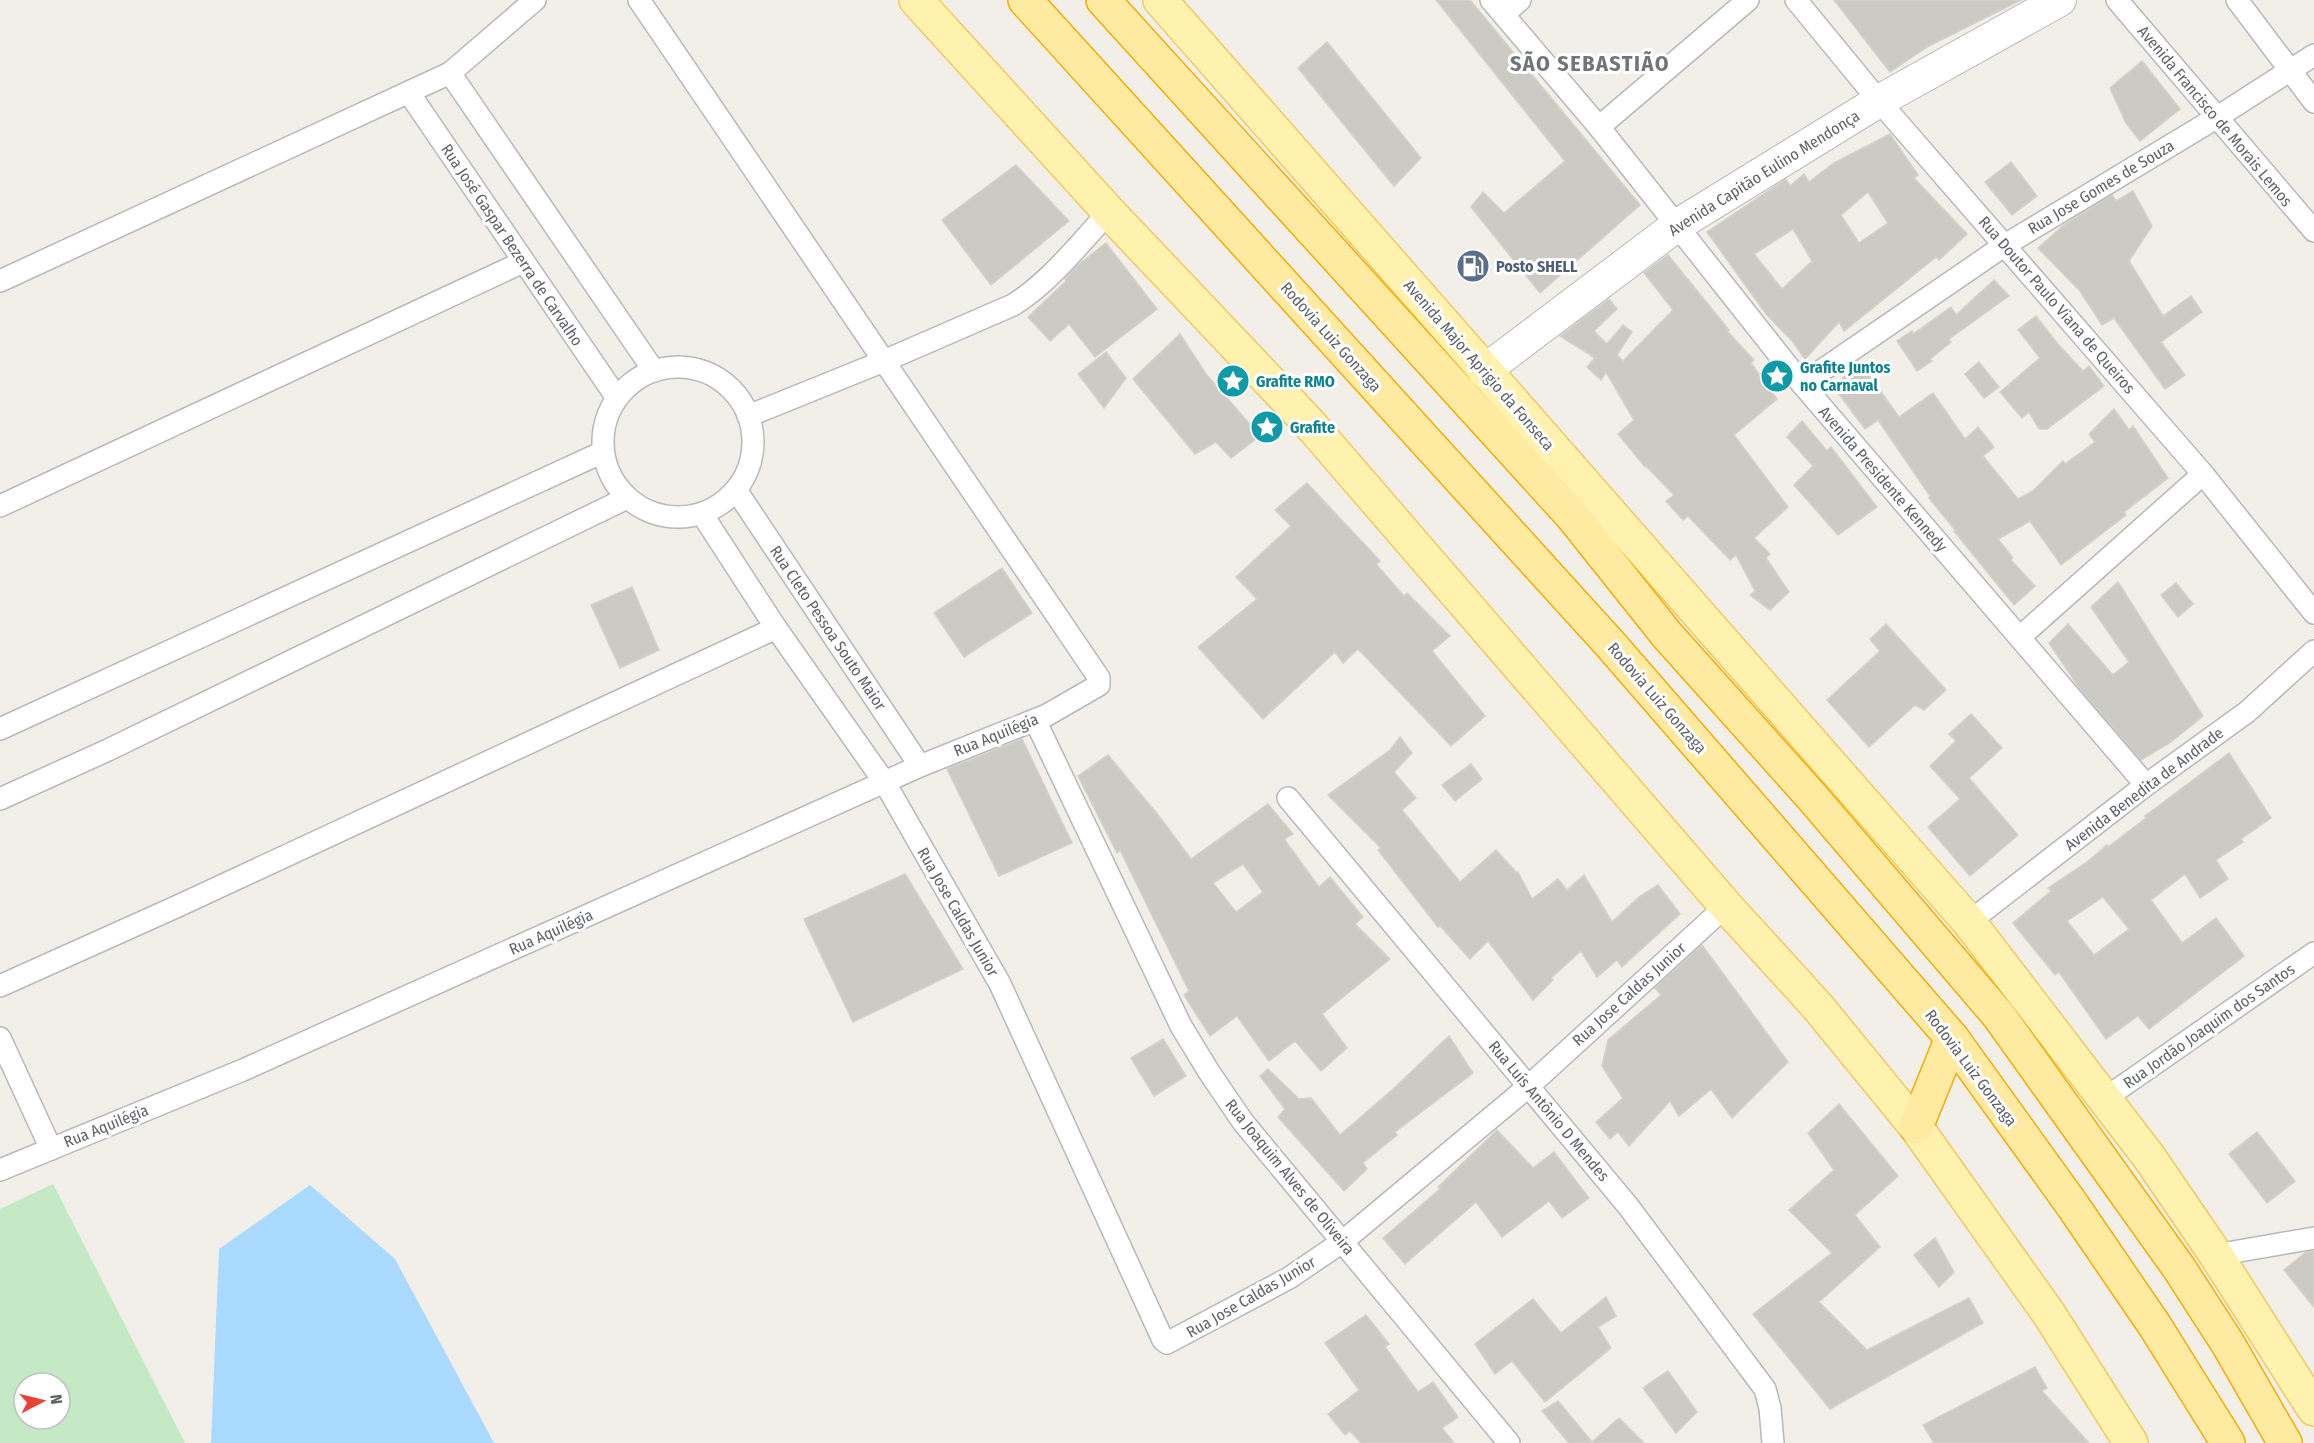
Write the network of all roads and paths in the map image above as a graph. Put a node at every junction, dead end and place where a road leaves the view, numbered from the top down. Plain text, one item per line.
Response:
1 (535, 0) edge
2 (639, 0) edge
3 (916, 0) edge
4 (1025, 0) edge
5 (1103, 0) edge
6 (1160, 0) edge
7 (1520, 0) edge
8 (1748, 0) edge
9 (1796, 0) edge
10 (2060, 0) edge
11 (2117, 0) edge
12 (2237, 0) edge
13 (1498, 7) edge
14 (2314, 55) edge
15 (2290, 70) junction
16 (450, 73) junction
17 (409, 93) junction
18 (1879, 101) junction
19 (2314, 102) edge
20 (2216, 118) junction
21 (1599, 127) junction
22 (1109, 212) junction
23 (1676, 226) junction
24 (2314, 231) edge
25 (2005, 245) junction
26 (523, 262) junction
27 (0, 281) edge
28 (884, 362) junction
29 (654, 371) junction
30 (1484, 371) junction
31 (1802, 384) junction
32 (617, 398) junction
33 (748, 416) junction
34 (603, 452) junction
35 (2203, 474) junction
36 (736, 490) junction
37 (627, 498) junction
38 (0, 506) edge
39 (702, 514) junction
40 (2314, 613) edge
41 (776, 628) junction
42 (2020, 637) junction
43 (2314, 651) edge
44 (1035, 720) junction
45 (0, 729) edge
46 (920, 766) junction
47 (885, 783) junction
48 (2146, 785) junction
49 (1288, 798) dead end
50 (0, 799) edge
51 (1726, 906) junction
52 (1969, 922) junction
53 (2314, 954) edge
54 (0, 986) edge
55 (0, 1038) edge
56 (1952, 1038) junction
57 (1529, 1086) junction
58 (2104, 1099) junction
59 (1916, 1127) junction
60 (51, 1149) junction
61 (0, 1170) edge
62 (2314, 1238) edge
63 (1342, 1242) junction
64 (2216, 1255) junction
65 (2311, 1397) edge
66 (1509, 1443) edge
67 (1773, 1443) edge
68 (2131, 1443) edge
69 (2228, 1443) edge
70 (2284, 1443) edge

1 - 16 street
2 - 28 street
3 - 22 main road
4 - 56 highway, Rodovia Luiz Gonzaga
5 - 70 highway
6 - 30 main road, Avenida Major Aprigio da Fonseca
7 - 13 street
8 - 21 street
9 - 18 street, Rua Doutor Paulo Viana de Queiros
10 - 18 main road, Avenida Capitão Eulino Mendonça
11 - 20 street, Avenida Francisco de Morais Lemos
12 - 15 street
13 - 21 street, Avenida Presidente Kennedy
14 - 15 street, Rua Jose Gomes de Souza
15 - 19 street
15 - 20 street, Rua Jose Gomes de Souza
16 - 17 street
16 - 29 street
17 - 26 street, Rua José Gaspar Bezerra de Carvalho
17 - 27 street
18 - 23 main road, Avenida Capitão Eulino Mendonça
18 - 25 street, Rua Doutor Paulo Viana de Queiros
20 - 24 street, Avenida Francisco de Morais Lemos
20 - 25 street, Rua Jose Gomes de Souza
21 - 23 street, Avenida Presidente Kennedy
22 - 28 street
22 - 51 main road
23 - 30 main road, Avenida Capitão Eulino Mendonça
23 - 31 street, Avenida Presidente Kennedy
25 - 31 street, Rua Jose Gomes de Souza
25 - 35 street, Rua Doutor Paulo Viana de Queiros
26 - 32 street, Rua José Gaspar Bezerra de Carvalho
26 - 38 street
28 - 33 street
28 - 44 street, Rua Aquilégia
29 - 32 street
29 - 33 street
30 - 52 main road, Avenida Major Aprigio da Fonseca
31 - 42 street, Avenida Presidente Kennedy
32 - 34 street
33 - 36 street
34 - 37 street
34 - 45 street
35 - 40 street, Rua Doutor Paulo Viana de Queiros
35 - 42 street
36 - 39 street
36 - 46 street, Rua Cleto Pessoa Souto Maior
37 - 39 street
37 - 50 street
39 - 41 street
41 - 47 street
41 - 54 street
42 - 48 street, Avenida Presidente Kennedy
43 - 48 street, Avenida Benedita de Andrade
44 - 46 street, Rua Aquilégia
44 - 63 street, Rua Joaquim Alves de Oliveira
46 - 47 street, Rua Aquilégia
47 - 60 street, Rua Aquilégia
47 - 63 street, Rua Jose Caldas Junior
48 - 52 street, Avenida Benedita de Andrade
49 - 57 street, Rua Luís Antônio D Mendes
51 - 57 street, Rua Jose Caldas Junior
51 - 59 main road
52 - 58 main road, Avenida Major Aprigio da Fonseca
53 - 58 street, Rua Jordão Joaquim dos Santos
55 - 60 street
56 - 59 highway
56 - 69 highway, Rodovia Luiz Gonzaga
57 - 63 street, Rua Jose Caldas Junior
57 - 67 street, Rua Luís Antônio D Mendes
58 - 64 main road, Avenida Major Aprigio da Fonseca
59 - 68 main road
60 - 61 street, Rua Aquilégia
62 - 64 street
63 - 66 street, Rua Joaquim Alves de Oliveira
64 - 65 main road, Avenida Major Aprigio da Fonseca

